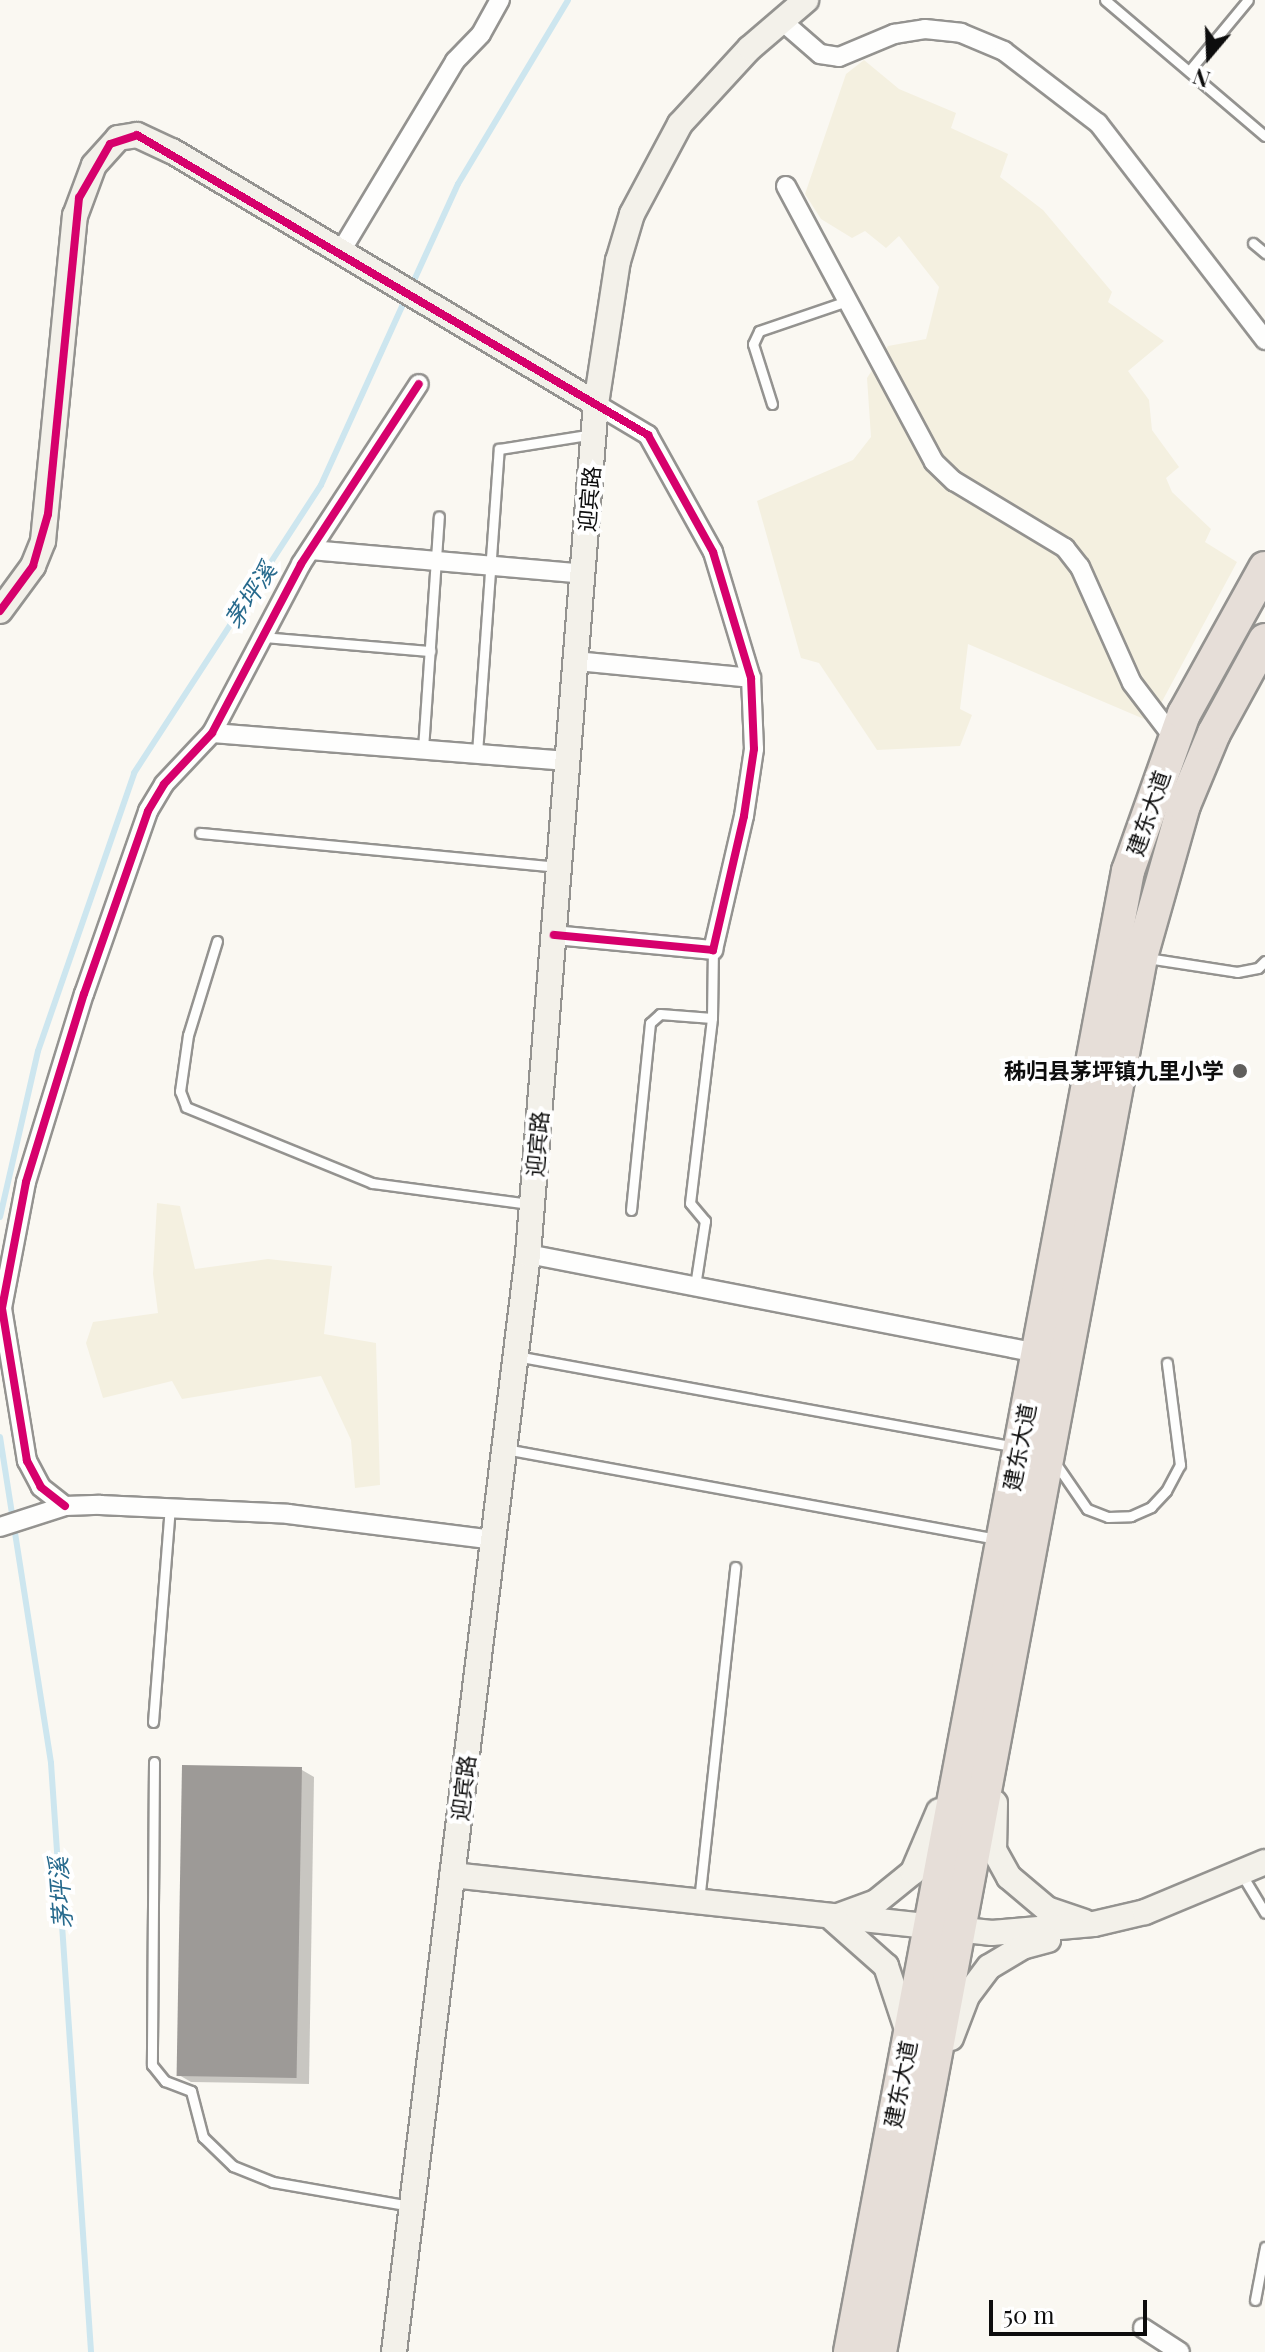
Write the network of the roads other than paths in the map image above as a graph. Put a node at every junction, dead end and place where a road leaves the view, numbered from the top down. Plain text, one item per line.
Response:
1 (500, 0) edge
2 (806, 0) edge
3 (1105, 0) edge
4 (1248, 0) edge
5 (782, 21) junction
6 (1189, 71) junction
7 (1265, 136) edge
8 (786, 186) dead end
9 (1253, 243) dead end
10 (341, 251) junction
11 (1265, 253) edge
12 (847, 301) junction
13 (1265, 340) edge
14 (419, 384) dead end
15 (596, 404) junction
16 (772, 404) dead end
17 (594, 434) junction
18 (439, 517) dead end
19 (311, 550) junction
20 (436, 561) junction
21 (491, 566) junction
22 (1265, 568) edge
23 (583, 574) junction
24 (0, 611) edge
25 (0, 620) edge
26 (263, 637) junction
27 (1265, 640) edge
28 (430, 651) junction
29 (576, 661) junction
30 (751, 678) junction
31 (212, 733) junction
32 (1174, 740) junction
33 (423, 749) junction
34 (477, 753) junction
35 (1204, 758) junction
36 (568, 761) junction
37 (200, 833) dead end
38 (559, 867) junction
39 (554, 935) junction
40 (217, 941) dead end
41 (713, 950) junction
42 (1126, 954) junction
43 (1265, 961) edge
44 (712, 1018) junction
45 (532, 1204) junction
46 (631, 1210) dead end
47 (528, 1254) junction
48 (695, 1286) junction
49 (1051, 1355) junction
50 (516, 1356) junction
51 (1167, 1363) dead end
52 (505, 1449) junction
53 (1034, 1450) junction
54 (65, 1506) junction
55 (170, 1508) junction
56 (0, 1527) edge
57 (493, 1540) junction
58 (1016, 1543) junction
59 (735, 1567) dead end
60 (153, 1722) dead end
61 (982, 1724) junction
62 (154, 1762) dead end
63 (1265, 1862) edge
64 (1241, 1874) junction
65 (452, 1875) junction
66 (699, 1903) junction
67 (1265, 1913) edge
68 (831, 1917) junction
69 (1094, 1924) junction
70 (944, 1930) junction
71 (908, 2044) junction
72 (922, 2127) junction
73 (412, 2206) junction
74 (1265, 2247) edge
75 (1255, 2300) dead end
76 (1143, 2328) dead end
77 (394, 2352) edge
78 (850, 2352) edge
79 (880, 2352) edge
80 (1180, 2352) edge

1 - 10 street
2 - 5 main road, 迎宾路
3 - 6 lane
4 - 6 lane
5 - 13 street
5 - 15 main road, 迎宾路
6 - 7 lane
8 - 12 street
9 - 11 lane
10 - 15 main road
10 - 24 main road
12 - 16 lane
12 - 32 street
14 - 19 street
15 - 17 main road, 迎宾路
15 - 30 street
17 - 21 lane
17 - 23 main road, 迎宾路
18 - 20 lane
19 - 20 street
19 - 26 street
20 - 21 street
20 - 28 lane
21 - 23 street
21 - 34 lane
22 - 32 highway, 建东大道
23 - 29 main road, 迎宾路
24 - 25 street
26 - 28 lane
26 - 31 street
27 - 35 highway, 建东大道
28 - 33 lane
29 - 30 street
29 - 36 main road, 迎宾路
30 - 41 street
31 - 33 street
31 - 54 street
32 - 35 street
32 - 42 highway, 建东大道
33 - 34 street
34 - 36 street
35 - 42 highway, 建东大道
36 - 38 main road, 迎宾路
37 - 38 lane
38 - 39 main road, 迎宾路
39 - 41 street
39 - 45 main road, 迎宾路
40 - 45 lane
41 - 44 lane
42 - 43 lane
42 - 49 highway, 建东大道
44 - 46 lane
44 - 48 lane
45 - 47 main road, 迎宾路
47 - 48 street
47 - 50 main road, 迎宾路
48 - 49 street
49 - 53 highway, 建东大道
50 - 52 main road, 迎宾路
50 - 53 lane
51 - 53 lane
52 - 57 main road, 迎宾路
52 - 58 lane
53 - 58 highway, 建东大道
54 - 55 street
54 - 56 street
55 - 57 street
55 - 60 lane
57 - 65 main road, 迎宾路
58 - 61 highway, 建东大道
59 - 66 lane
61 - 68 main road
61 - 69 main road
61 - 70 highway, 建东大道
62 - 73 lane
63 - 64 main road
64 - 67 lane
64 - 69 main road
65 - 66 main road
65 - 73 main road, 迎宾路
66 - 68 main road
68 - 70 main road
68 - 71 main road
69 - 70 main road
69 - 72 main road
70 - 71 highway, 建东大道
70 - 72 highway, 建东大道
71 - 78 highway, 建东大道
72 - 79 highway, 建东大道
73 - 77 main road, 迎宾路
74 - 75 lane
76 - 80 street

